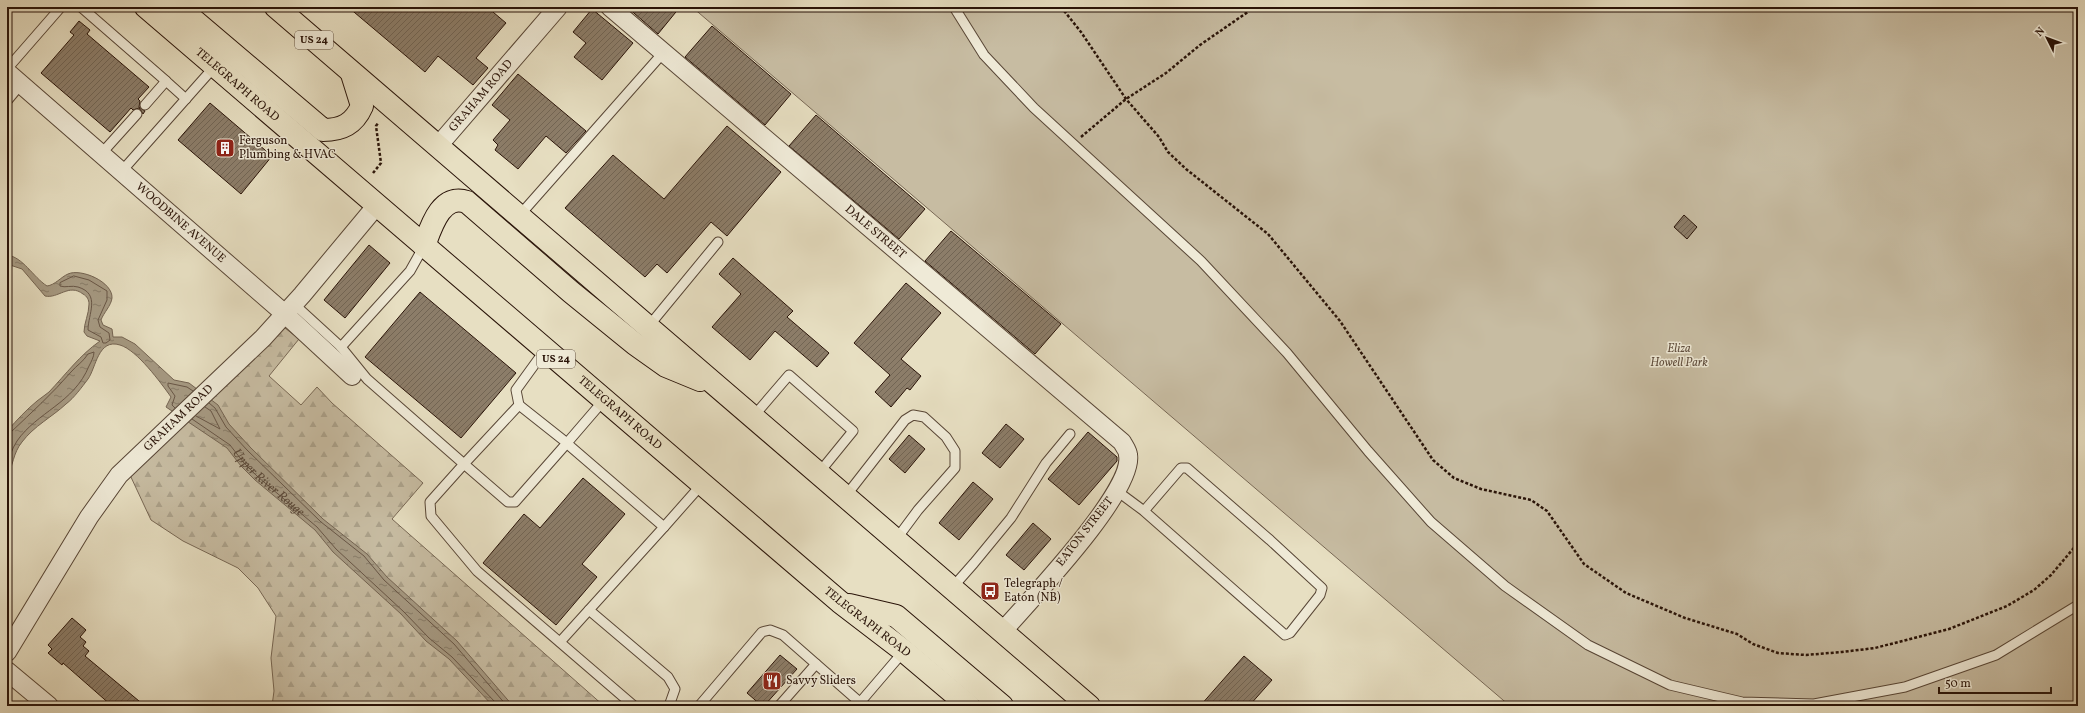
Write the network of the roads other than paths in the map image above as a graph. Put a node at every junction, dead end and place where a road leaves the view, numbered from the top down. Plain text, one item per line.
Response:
1 (60, 7) edge
2 (81, 7) edge
3 (146, 7) edge
4 (178, 7) edge
5 (558, 7) edge
6 (610, 7) edge
7 (954, 7) edge
8 (279, 8) edge
9 (663, 53) junction
10 (215, 66) junction
11 (7, 69) edge
12 (7, 72) edge
13 (352, 74) junction
14 (166, 81) junction
15 (21, 84) junction
16 (186, 99) junction
17 (7, 101) edge
18 (145, 105) dead end
19 (137, 114) dead end
20 (438, 146) junction
21 (101, 154) junction
22 (121, 172) junction
23 (377, 205) junction
24 (519, 216) junction
25 (718, 242) dead end
26 (424, 246) junction
27 (289, 309) junction
28 (648, 326) junction
29 (341, 346) junction
30 (545, 350) junction
31 (352, 376) dead end
32 (720, 389) junction
33 (604, 400) junction
34 (519, 405) junction
35 (753, 417) junction
36 (1070, 434) dead end
37 (567, 443) junction
38 (464, 464) junction
39 (1127, 464) joint
40 (818, 474) junction
41 (702, 484) junction
42 (1117, 491) junction
43 (845, 497) junction
44 (1144, 511) junction
45 (664, 527) junction
46 (895, 541) junction
47 (951, 589) junction
48 (840, 602) junction
49 (2078, 605) edge
50 (590, 610) junction
51 (1002, 632) junction
52 (560, 642) junction
53 (904, 651) junction
54 (7, 652) edge
55 (816, 664) junction
56 (7, 671) edge
57 (1078, 702) edge
58 (860, 705) edge
59 (49, 706) edge
60 (634, 706) edge
61 (669, 706) edge
62 (699, 706) edge
63 (779, 706) edge
64 (969, 706) edge
65 (1002, 706) edge

1 - 11 lane
2 - 14 lane
3 - 10 main road, TELEGRAPH ROAD / US 24
4 - 13 main road
5 - 20 street, GRAHAM ROAD
6 - 9 street, DALE STREET
7 - 49 lane
8 - 13 main road, US 24
9 - 24 lane
9 - 39 street, DALE STREET
10 - 16 lane
10 - 23 main road, TELEGRAPH ROAD / US 24
12 - 15 street, WOODBINE AVENUE
13 - 20 main road, US 24
14 - 16 lane
14 - 18 lane
15 - 17 lane
15 - 21 street, WOODBINE AVENUE
16 - 22 lane
19 - 21 lane
20 - 24 main road, US 24
21 - 22 street, WOODBINE AVENUE
22 - 27 street, WOODBINE AVENUE
23 - 26 main road, TELEGRAPH ROAD / US 24
23 - 27 street, GRAHAM ROAD
24 - 28 main road, US 24
25 - 28 lane
26 - 29 lane
26 - 30 main road, TELEGRAPH ROAD / US 24
26 - 32 main road
27 - 29 lane
27 - 31 street, WOODBINE AVENUE
27 - 54 street, GRAHAM ROAD
28 - 32 main road, US 24
29 - 38 lane
30 - 33 main road, TELEGRAPH ROAD / US 24
30 - 34 lane
32 - 35 main road, US 24
33 - 37 lane
33 - 41 main road, TELEGRAPH ROAD / US 24
34 - 37 lane
34 - 38 lane
35 - 40 main road, US 24
35 - 40 lane
36 - 47 lane
37 - 38 lane
37 - 45 lane
38 - 52 lane
39 - 42 street, EATON STREET
40 - 43 main road, US 24
41 - 45 lane
41 - 48 main road, TELEGRAPH ROAD / US 24
42 - 44 lane
42 - 51 street, EATON STREET
43 - 46 main road, US 24
43 - 46 lane
44 - 44 lane
45 - 50 lane
46 - 47 main road, US 24
47 - 51 main road, US 24
48 - 53 main road, TELEGRAPH ROAD / US 24
48 - 65 main road
50 - 52 lane
50 - 61 lane
51 - 57 main road, US 24
52 - 60 lane
53 - 58 lane
53 - 64 main road, TELEGRAPH ROAD / US 24
55 - 58 lane
55 - 62 lane
55 - 63 lane
56 - 59 street

